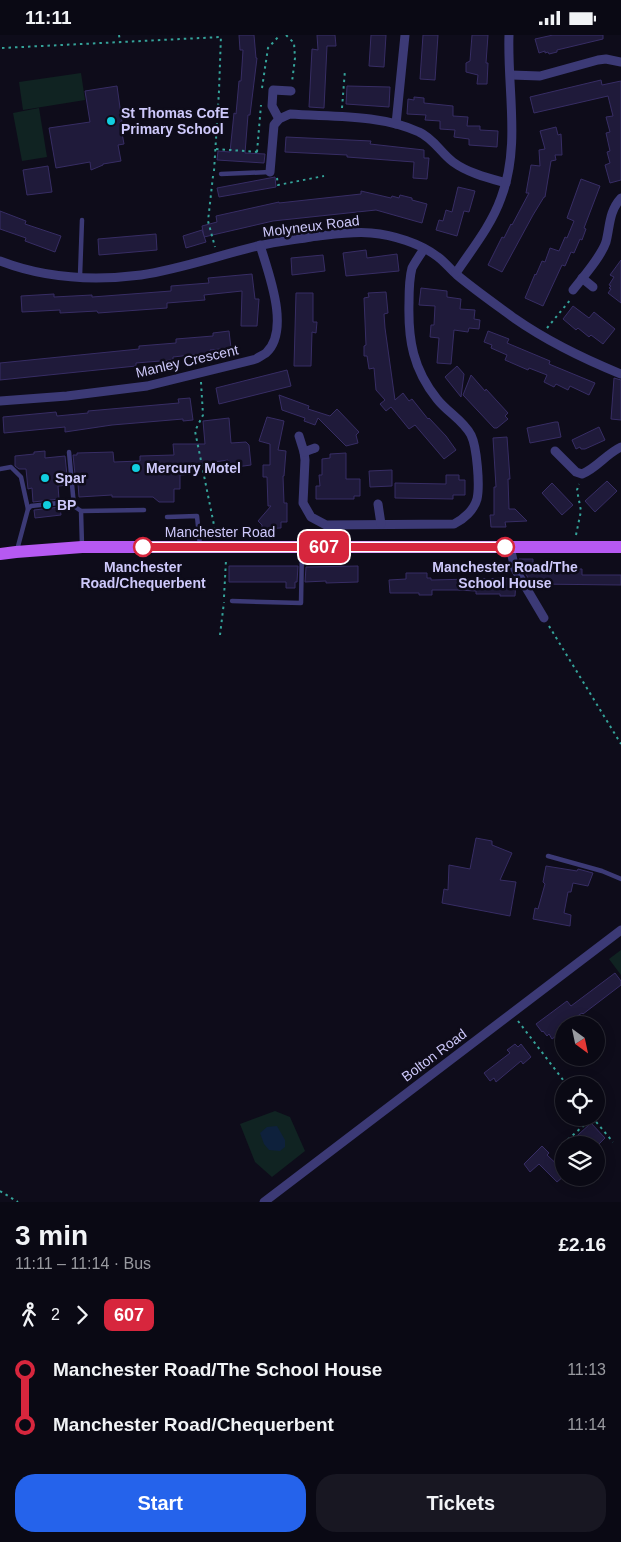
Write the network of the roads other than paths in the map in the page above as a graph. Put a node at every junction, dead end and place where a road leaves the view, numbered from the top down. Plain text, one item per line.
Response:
1 (405, 35) edge
2 (509, 35) edge
3 (621, 62) edge
4 (511, 75) junction
5 (291, 91) road end
6 (279, 119) junction
7 (396, 124) junction
8 (270, 172) joint
9 (221, 174) dead end
10 (506, 183) junction
11 (621, 198) edge
12 (82, 220) dead end
13 (260, 245) junction
14 (424, 249) junction
15 (0, 261) edge
16 (456, 273) junction
17 (80, 277) junction
18 (582, 278) junction
19 (593, 287) dead end
20 (573, 290) road end
21 (621, 374) edge
22 (0, 401) edge
23 (299, 436) dead end
24 (621, 447) edge
25 (315, 448) dead end
26 (555, 451) dead end
27 (70, 452) dead end
28 (304, 452) junction
29 (0, 469) edge
30 (378, 504) dead end
31 (74, 506) junction
32 (28, 509) junction
33 (144, 510) dead end
34 (81, 511) junction
35 (167, 517) dead end
36 (381, 524) junction
37 (82, 547) junction
38 (200, 547) junction
39 (302, 547) junction
40 (510, 547) junction
41 (621, 547) edge
42 (16, 551) junction
43 (0, 554) edge
44 (232, 601) dead end
45 (544, 618) road end
46 (548, 856) dead end
47 (621, 879) edge
48 (621, 930) edge
49 (264, 1202) edge

1 - 7 street
2 - 4 street
3 - 4 street
4 - 10 street
5 - 6 street
6 - 7 street
6 - 8 street
7 - 10 street
8 - 9 lane
10 - 16 street
11 - 18 street
12 - 17 lane
13 - 14 street, Molyneux Road
13 - 17 street, Molyneux Road
13 - 22 street, Manley Crescent
14 - 16 street, Molyneux Road
14 - 36 street
15 - 17 street, Molyneux Road
16 - 21 street, Molyneux Road
18 - 19 street
18 - 20 street
23 - 28 street
24 - 26 street
25 - 28 street
27 - 31 lane
28 - 36 street
29 - 32 lane
30 - 36 street
31 - 32 lane
31 - 34 lane
32 - 42 lane
33 - 34 lane
34 - 37 lane
35 - 38 lane
37 - 38 main road, Manchester Road
37 - 42 main road, Manchester Road
38 - 39 main road, Manchester Road
39 - 40 main road, Manchester Road
39 - 44 lane
40 - 41 main road, Manchester Road
40 - 45 street
42 - 43 main road, Manchester Road
46 - 47 lane
48 - 49 street, Bolton Road

